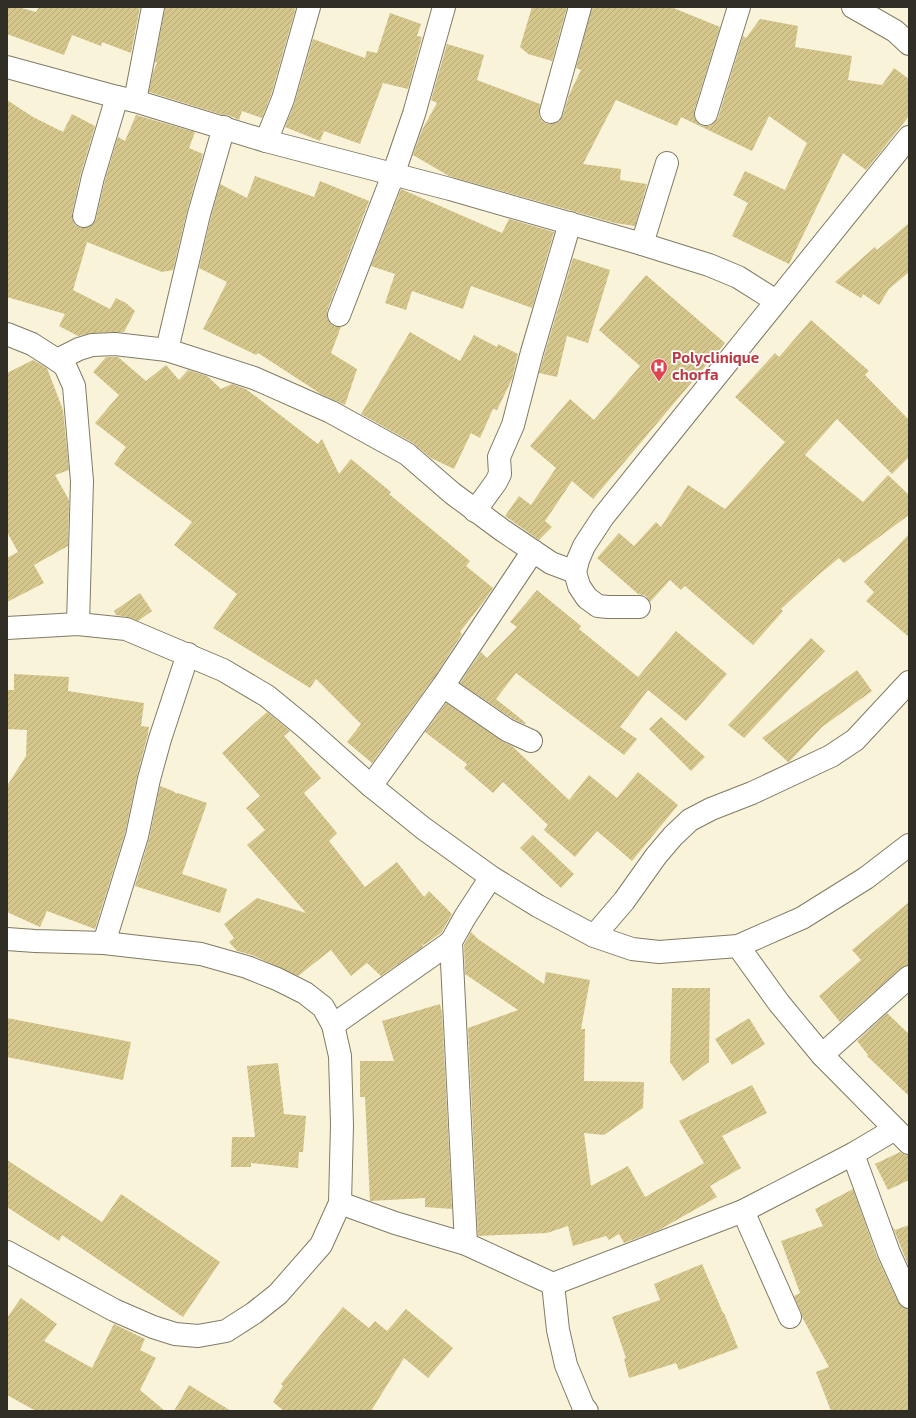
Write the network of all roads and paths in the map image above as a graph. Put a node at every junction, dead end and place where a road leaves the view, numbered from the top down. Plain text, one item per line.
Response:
1 (153, 7) edge
2 (309, 7) edge
3 (444, 7) edge
4 (580, 7) edge
5 (739, 7) edge
6 (853, 7) edge
7 (909, 44) edge
8 (7, 67) edge
9 (126, 99) junction
10 (551, 112) dead end
11 (706, 114) dead end
12 (224, 127) junction
13 (909, 137) edge
14 (266, 141) junction
15 (667, 163) dead end
16 (393, 175) junction
17 (84, 216) dead end
18 (570, 223) junction
19 (642, 244) junction
20 (776, 301) junction
21 (339, 314) dead end
22 (7, 334) edge
23 (167, 350) junction
24 (58, 360) junction
25 (475, 511) junction
26 (533, 551) junction
27 (575, 572) junction
28 (639, 607) dead end
29 (78, 624) junction
30 (7, 628) edge
31 (188, 654) junction
32 (909, 682) edge
33 (443, 686) junction
34 (531, 741) dead end
35 (372, 786) junction
36 (909, 845) edge
37 (491, 877) junction
38 (594, 936) junction
39 (7, 939) edge
40 (451, 942) junction
41 (104, 943) junction
42 (738, 946) junction
43 (909, 976) edge
44 (333, 1025) junction
45 (822, 1055) junction
46 (902, 1136) edge
47 (853, 1154) junction
48 (340, 1203) junction
49 (743, 1211) junction
50 (466, 1244) junction
51 (7, 1252) edge
52 (553, 1284) junction
53 (909, 1297) edge
54 (790, 1318) dead end
55 (587, 1411) edge

1 - 9 street
2 - 14 street
3 - 16 street
4 - 10 street
5 - 11 street
6 - 7 street
8 - 9 street
9 - 12 street
9 - 17 street
12 - 14 street
12 - 23 street
13 - 20 street
14 - 16 street
15 - 19 street
16 - 18 street
16 - 21 street
18 - 19 street
18 - 25 street
19 - 20 street
20 - 27 street
22 - 24 street
23 - 24 street
23 - 25 street
24 - 29 street
25 - 26 street
26 - 27 street
26 - 33 street
27 - 28 street
29 - 30 street
29 - 31 street
31 - 35 street
31 - 41 street
32 - 38 street
33 - 34 street
33 - 35 street
35 - 37 street
36 - 42 street
37 - 38 street
37 - 40 street
38 - 42 street
39 - 41 street
40 - 44 street
40 - 50 street
41 - 44 street
42 - 45 street
43 - 45 street
44 - 48 street
45 - 46 street
46 - 47 street
47 - 49 street
47 - 53 street
48 - 50 street
48 - 51 street
49 - 52 street
49 - 54 street
50 - 52 street
52 - 55 street

